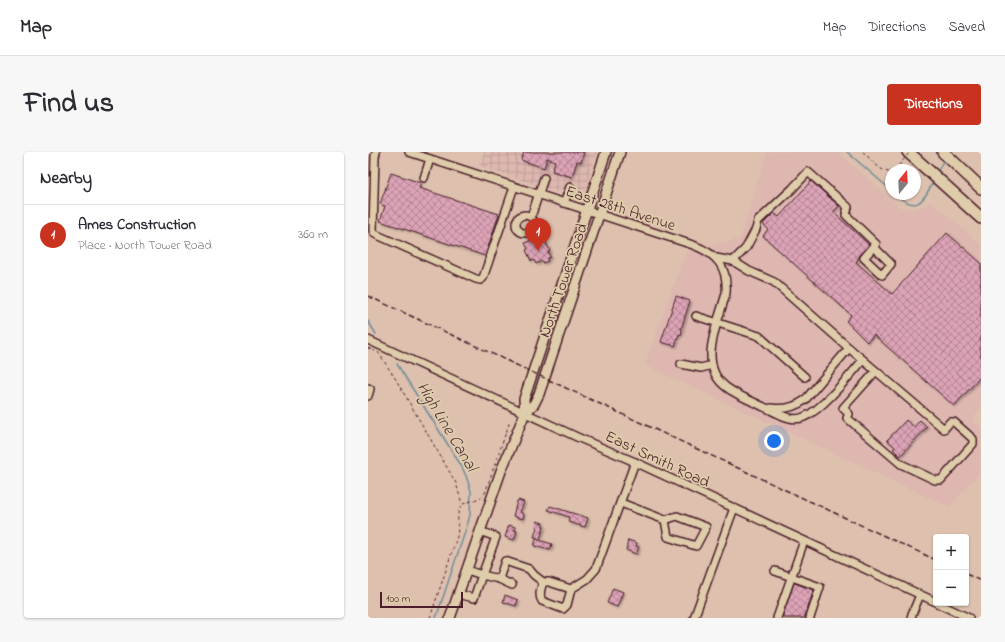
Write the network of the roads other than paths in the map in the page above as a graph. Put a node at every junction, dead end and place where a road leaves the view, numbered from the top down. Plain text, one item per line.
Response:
1 (376, 152) edge
2 (409, 152) edge
3 (606, 152) edge
4 (620, 152) edge
5 (904, 152) edge
6 (909, 152) edge
7 (943, 152) edge
8 (430, 159) junction
9 (927, 170) junction
10 (424, 178) dead end
11 (544, 178) dead end
12 (514, 187) junction
13 (570, 187) dead end
14 (981, 188) edge
15 (539, 195) junction
16 (564, 203) junction
17 (587, 211) junction
18 (599, 215) junction
19 (531, 217) dead end
20 (981, 218) edge
21 (876, 244) dead end
22 (716, 258) junction
23 (733, 261) junction
24 (696, 316) dead end
25 (718, 323) junction
26 (368, 340) edge
27 (849, 348) junction
28 (863, 360) junction
29 (681, 364) dead end
30 (712, 365) junction
31 (876, 371) junction
32 (805, 377) dead end
33 (368, 388) edge
34 (368, 396) edge
35 (767, 408) junction
36 (525, 413) junction
37 (636, 462) junction
38 (621, 504) junction
39 (734, 508) junction
40 (665, 520) junction
41 (480, 531) junction
42 (804, 541) junction
43 (467, 570) junction
44 (775, 571) dead end
45 (482, 575) junction
46 (792, 576) junction
47 (499, 580) junction
48 (543, 582) junction
49 (512, 585) dead end
50 (571, 589) junction
51 (458, 594) junction
52 (920, 595) junction
53 (933, 601) edge
54 (943, 606) edge
55 (450, 618) edge
56 (694, 618) edge
57 (777, 618) edge
58 (810, 618) edge
59 (911, 618) edge
60 (969, 618) edge

1 - 12 street
2 - 8 street, East 28th Avenue
3 - 17 main road, North Tower Road
4 - 18 main road, North Tower Road
5 - 9 highway
6 - 9 highway
7 - 14 highway
8 - 10 street
8 - 12 street, East 28th Avenue
9 - 20 highway
11 - 15 street
12 - 15 street, East 28th Avenue
13 - 16 street
15 - 16 street, East 28th Avenue
15 - 19 street
16 - 17 street, East 28th Avenue
17 - 18 street, East 28th Avenue
17 - 36 main road, North Tower Road
18 - 22 street, East 28th Avenue
18 - 36 main road, North Tower Road
21 - 23 street
22 - 23 street
22 - 25 street, East 28th Avenue
23 - 27 street
24 - 25 street
25 - 30 street, East 28th Avenue
25 - 32 street
26 - 36 street, East Smith Road
27 - 28 street
27 - 35 street
28 - 31 street
28 - 35 street
29 - 30 street
30 - 35 street
31 - 31 street
33 - 34 street
36 - 37 street, East Smith Road
36 - 41 main road, North Tower Road
37 - 38 street
37 - 39 street, East Smith Road
38 - 40 street
38 - 50 street
39 - 42 street, East Smith Road
39 - 56 street
40 - 40 street
41 - 43 main road, North Tower Road
41 - 45 street
42 - 46 street
42 - 52 street, East Smith Road
43 - 45 street
43 - 51 main road, North Tower Road
44 - 46 street
45 - 47 street
45 - 51 street
46 - 57 street
46 - 58 street
47 - 48 street
47 - 49 street
48 - 50 street
48 - 50 street
51 - 55 main road, North Tower Road
52 - 53 street, East Smith Road
52 - 59 street
54 - 60 street, East Smith Road

